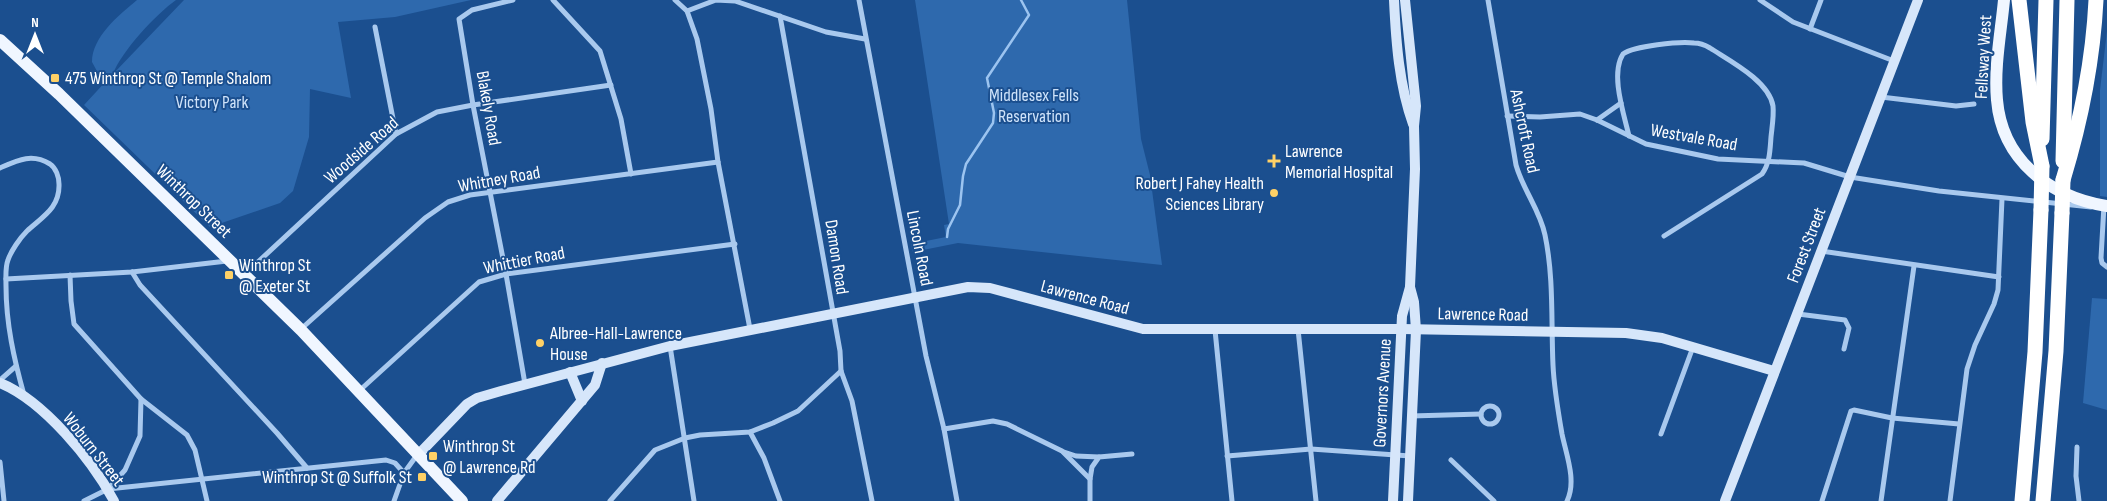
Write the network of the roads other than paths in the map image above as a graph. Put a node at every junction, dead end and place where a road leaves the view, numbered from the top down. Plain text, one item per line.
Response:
1 (513, 0) edge
2 (553, 0) edge
3 (676, 0) edge
4 (859, 0) edge
5 (1394, 0) edge
6 (1405, 0) edge
7 (1488, 0) edge
8 (1760, 0) edge
9 (1821, 0) edge
10 (1918, 0) edge
11 (2004, 0) edge
12 (2019, 0) edge
13 (2046, 0) edge
14 (2067, 0) edge
15 (2096, 0) edge
16 (687, 11) junction
17 (780, 16) junction
18 (375, 26) dead end
19 (1810, 29) junction
20 (865, 38) junction
21 (0, 40) edge
22 (1894, 61) junction
23 (611, 85) junction
24 (1881, 97) junction
25 (1621, 104) junction
26 (1974, 104) dead end
27 (473, 105) junction
28 (1507, 116) junction
29 (1597, 120) junction
30 (1414, 126) junction
31 (396, 134) junction
32 (1629, 136) junction
33 (1768, 160) junction
34 (718, 162) junction
35 (2042, 166) junction
36 (0, 168) edge
37 (631, 174) junction
38 (1850, 177) junction
39 (2063, 180) junction
40 (492, 192) junction
41 (2002, 199) junction
42 (2106, 206) edge
43 (1664, 236) dead end
44 (735, 244) junction
45 (1821, 251) junction
46 (231, 260) junction
47 (1914, 266) junction
48 (2107, 267) edge
49 (132, 272) junction
50 (245, 274) junction
51 (506, 274) junction
52 (70, 275) junction
53 (1999, 277) junction
54 (6, 279) junction
55 (1410, 287) junction
56 (915, 296) junction
57 (832, 313) junction
58 (1797, 314) junction
59 (750, 329) junction
60 (1298, 329) junction
61 (1402, 329) junction
62 (301, 330) junction
63 (1215, 330) junction
64 (1416, 330) junction
65 (1552, 331) junction
66 (670, 346) junction
67 (1693, 347) junction
68 (1844, 349) dead end
69 (602, 363) junction
70 (16, 366) junction
71 (841, 371) junction
72 (1774, 371) junction
73 (570, 372) junction
74 (0, 381) edge
75 (525, 385) junction
76 (359, 391) junction
77 (25, 398) junction
78 (141, 399) junction
79 (582, 401) junction
80 (1481, 414) dead end
81 (1411, 416) junction
82 (1892, 418) junction
83 (1959, 424) junction
84 (944, 429) junction
85 (750, 432) junction
86 (1661, 434) dead end
87 (685, 438) junction
88 (2078, 447) dead end
89 (1311, 449) junction
90 (1062, 451) junction
91 (418, 454) junction
92 (1132, 454) dead end
93 (1395, 455) junction
94 (1227, 456) junction
95 (1410, 456) junction
96 (1099, 457) junction
97 (1450, 460) dead end
98 (0, 462) edge
99 (307, 468) junction
100 (404, 472) junction
101 (1090, 479) junction
102 (202, 480) junction
103 (108, 489) junction
104 (4, 501) edge
105 (84, 501) edge
106 (114, 501) edge
107 (207, 501) edge
108 (394, 501) edge
109 (462, 501) edge
110 (497, 501) edge
111 (610, 501) edge
112 (694, 501) edge
113 (780, 501) edge
114 (872, 501) edge
115 (958, 501) edge
116 (1090, 501) edge
117 (1232, 501) edge
118 (1316, 501) edge
119 (1392, 501) edge
120 (1408, 501) edge
121 (1494, 501) edge
122 (1567, 501) edge
123 (1725, 501) edge
124 (1822, 501) edge
125 (1881, 501) edge
126 (1950, 501) edge
127 (2022, 501) edge
128 (2043, 501) edge
129 (2079, 501) edge

1 - 27 street, Blakely Road
2 - 23 street
3 - 16 street
4 - 20 street, Lincoln Road
5 - 30 street, Governors Avenue
6 - 30 street, Governors Avenue
7 - 28 street, Ashcroft Road
8 - 19 street
9 - 19 street
10 - 22 street, Forest Street
11 - 42 main road, Fellsway West
12 - 35 highway
13 - 35 highway
14 - 39 highway
15 - 39 highway
16 - 17 street
16 - 34 street
17 - 20 street
17 - 57 street, Damon Road
18 - 31 street
19 - 22 street
20 - 56 street, Lincoln Road
21 - 46 main road, Winthrop Street
22 - 24 street, Forest Street
23 - 27 street, Woodside Road
23 - 37 street
24 - 26 street
24 - 38 street, Forest Street
25 - 29 street
25 - 32 street
25 - 33 street
27 - 31 street, Woodside Road
27 - 40 street, Blakely Road
28 - 29 street, Westvale Road
28 - 65 street, Ashcroft Road
29 - 32 street, Westvale Road
30 - 55 street, Governors Avenue
31 - 50 street, Woodside Road
32 - 33 street, Westvale Road
33 - 38 street, Westvale Road
33 - 43 street
34 - 37 street, Whitney Road
34 - 44 street
35 - 127 highway, bridge
36 - 54 street
37 - 40 street, Whitney Road
38 - 41 street, Westvale Road
38 - 45 street, Forest Street
39 - 128 highway, bridge
40 - 51 street, Blakely Road
40 - 62 street, Whitney Road
41 - 42 street, Westvale Road
41 - 53 street
42 - 48 street
44 - 51 street, Whittier Road
44 - 59 street
45 - 47 street
45 - 58 street, Forest Street
46 - 49 street
46 - 50 main road, Winthrop Street
47 - 53 street
47 - 82 street
49 - 52 street
49 - 99 street
50 - 62 main road, Winthrop Street
51 - 75 street, Blakely Road
51 - 76 street, Whittier Road
52 - 54 street
52 - 78 street
53 - 83 street
54 - 70 street
55 - 61 street, Governors Avenue
55 - 64 street, Governors Avenue
56 - 57 street, Lawrence Road
56 - 63 street, Lawrence Road
56 - 84 street, Lincoln Road
57 - 59 street, Lawrence Road
57 - 71 street, Damon Road
58 - 68 street
58 - 72 street, Forest Street
59 - 66 street, Lawrence Road
60 - 61 street, Lawrence Road
60 - 63 street, Lawrence Road
60 - 89 street
61 - 64 street, Lawrence Road
61 - 93 street, Governors Avenue
62 - 76 main road, Winthrop Street
63 - 94 street
64 - 65 street, Lawrence Road
64 - 81 street, Governors Avenue
65 - 67 street, Lawrence Road
65 - 122 street, Ashcroft Road
66 - 69 street, Lawrence Road
66 - 87 street
67 - 72 street, Lawrence Road
67 - 86 street
69 - 73 street, Lawrence Road
69 - 79 street
70 - 74 street
70 - 77 street
71 - 85 street
71 - 114 street, Damon Road
72 - 123 street, Forest Street
73 - 75 street, Lawrence Road
73 - 79 street
74 - 77 street, Woburn Street
75 - 91 street, Lawrence Road
76 - 91 main road, Winthrop Street
77 - 103 street, Woburn Street
78 - 102 street
78 - 103 street
79 - 110 street
80 - 81 street
81 - 95 street, Governors Avenue
82 - 83 street
82 - 124 street
82 - 125 street
83 - 126 street
84 - 90 street
84 - 115 street, Lincoln Road
85 - 87 street
85 - 113 street
87 - 111 street
87 - 112 street
88 - 129 street
89 - 93 street
89 - 94 street
89 - 118 street
90 - 96 street
90 - 101 street
91 - 100 street
91 - 109 main road, Winthrop Street
92 - 96 street
93 - 95 street
93 - 119 street, Governors Avenue
94 - 117 street
95 - 120 street, Governors Avenue
96 - 101 street
97 - 121 street
98 - 104 street
99 - 100 street
99 - 102 street
100 - 108 street
101 - 116 street
102 - 103 street
102 - 107 street
103 - 105 street
103 - 106 street, Woburn Street

